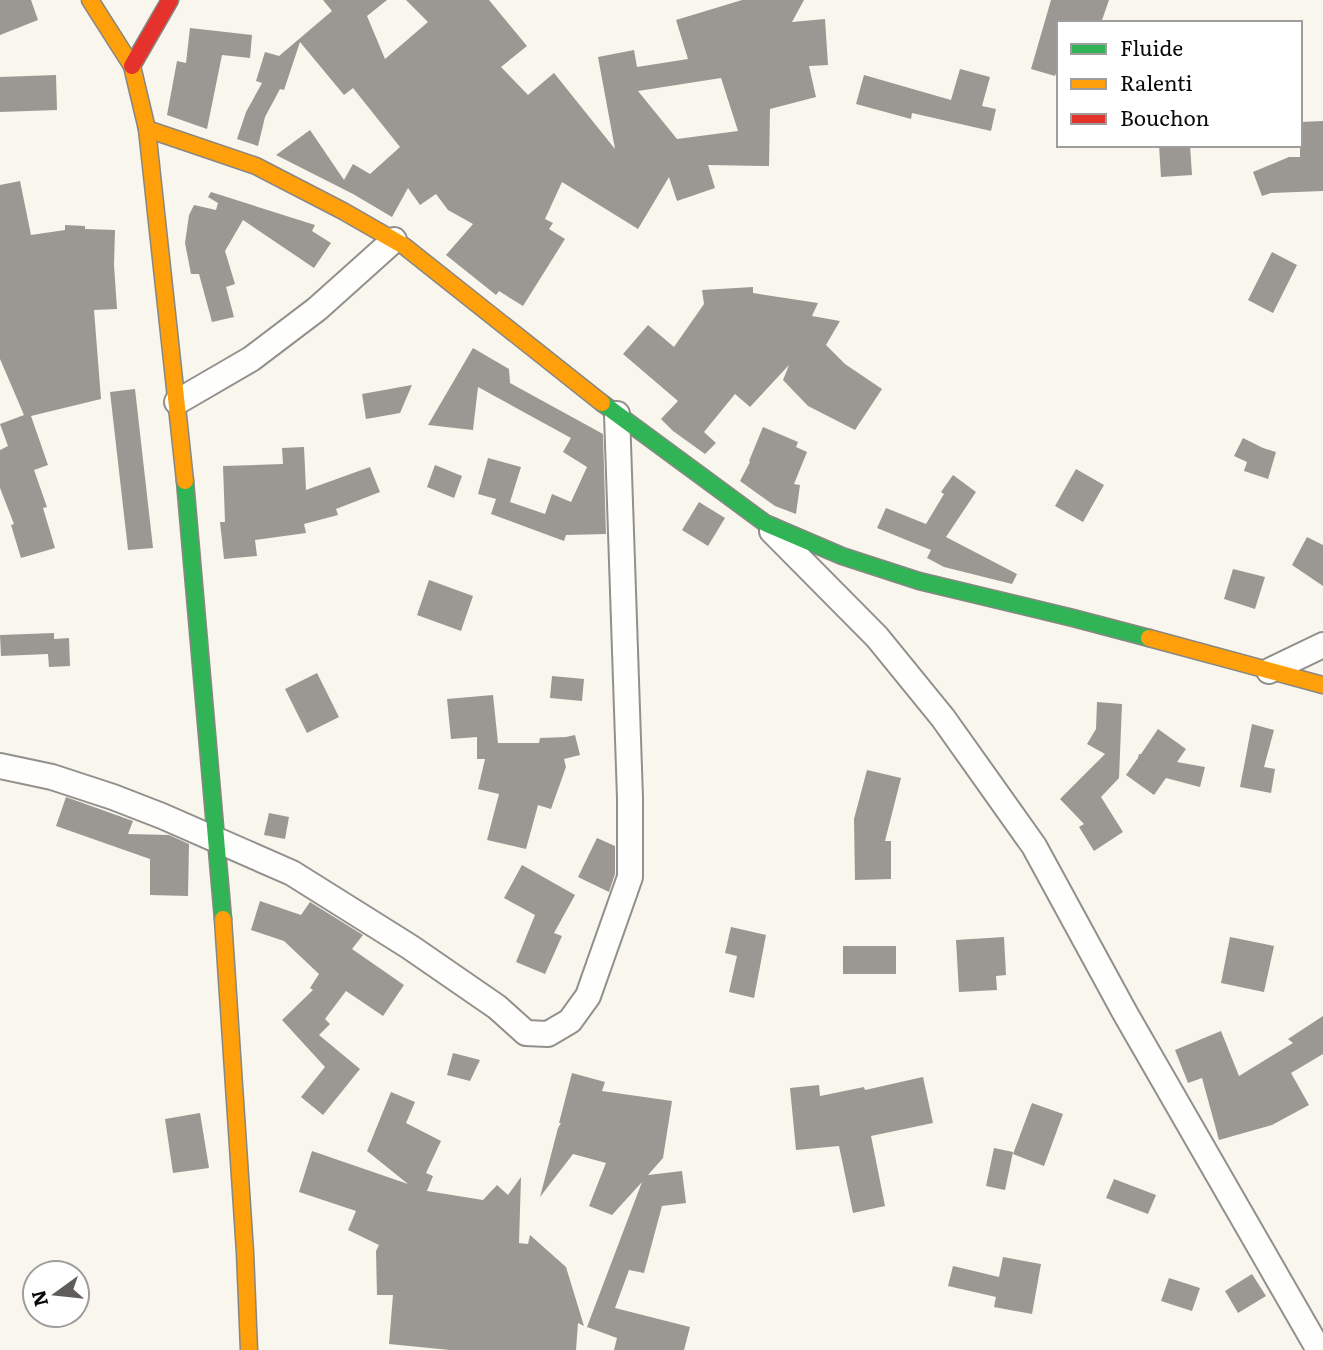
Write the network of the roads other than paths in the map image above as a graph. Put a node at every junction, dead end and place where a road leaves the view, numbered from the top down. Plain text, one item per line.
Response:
1 (90, 0) edge
2 (170, 0) edge
3 (132, 66) junction
4 (146, 129) junction
5 (394, 240) junction
6 (177, 402) junction
7 (617, 414) junction
8 (765, 523) junction
9 (1323, 645) edge
10 (1269, 671) junction
11 (1323, 685) edge
12 (0, 766) edge
13 (216, 840) junction
14 (249, 1350) edge
15 (1319, 1350) edge

1 - 3 street
2 - 3 street
3 - 4 street
4 - 5 street
4 - 6 street
5 - 6 street
5 - 7 street
6 - 13 street
7 - 8 street
7 - 13 street
8 - 10 street
8 - 15 street
9 - 10 street
10 - 11 street
12 - 13 street
13 - 14 street

